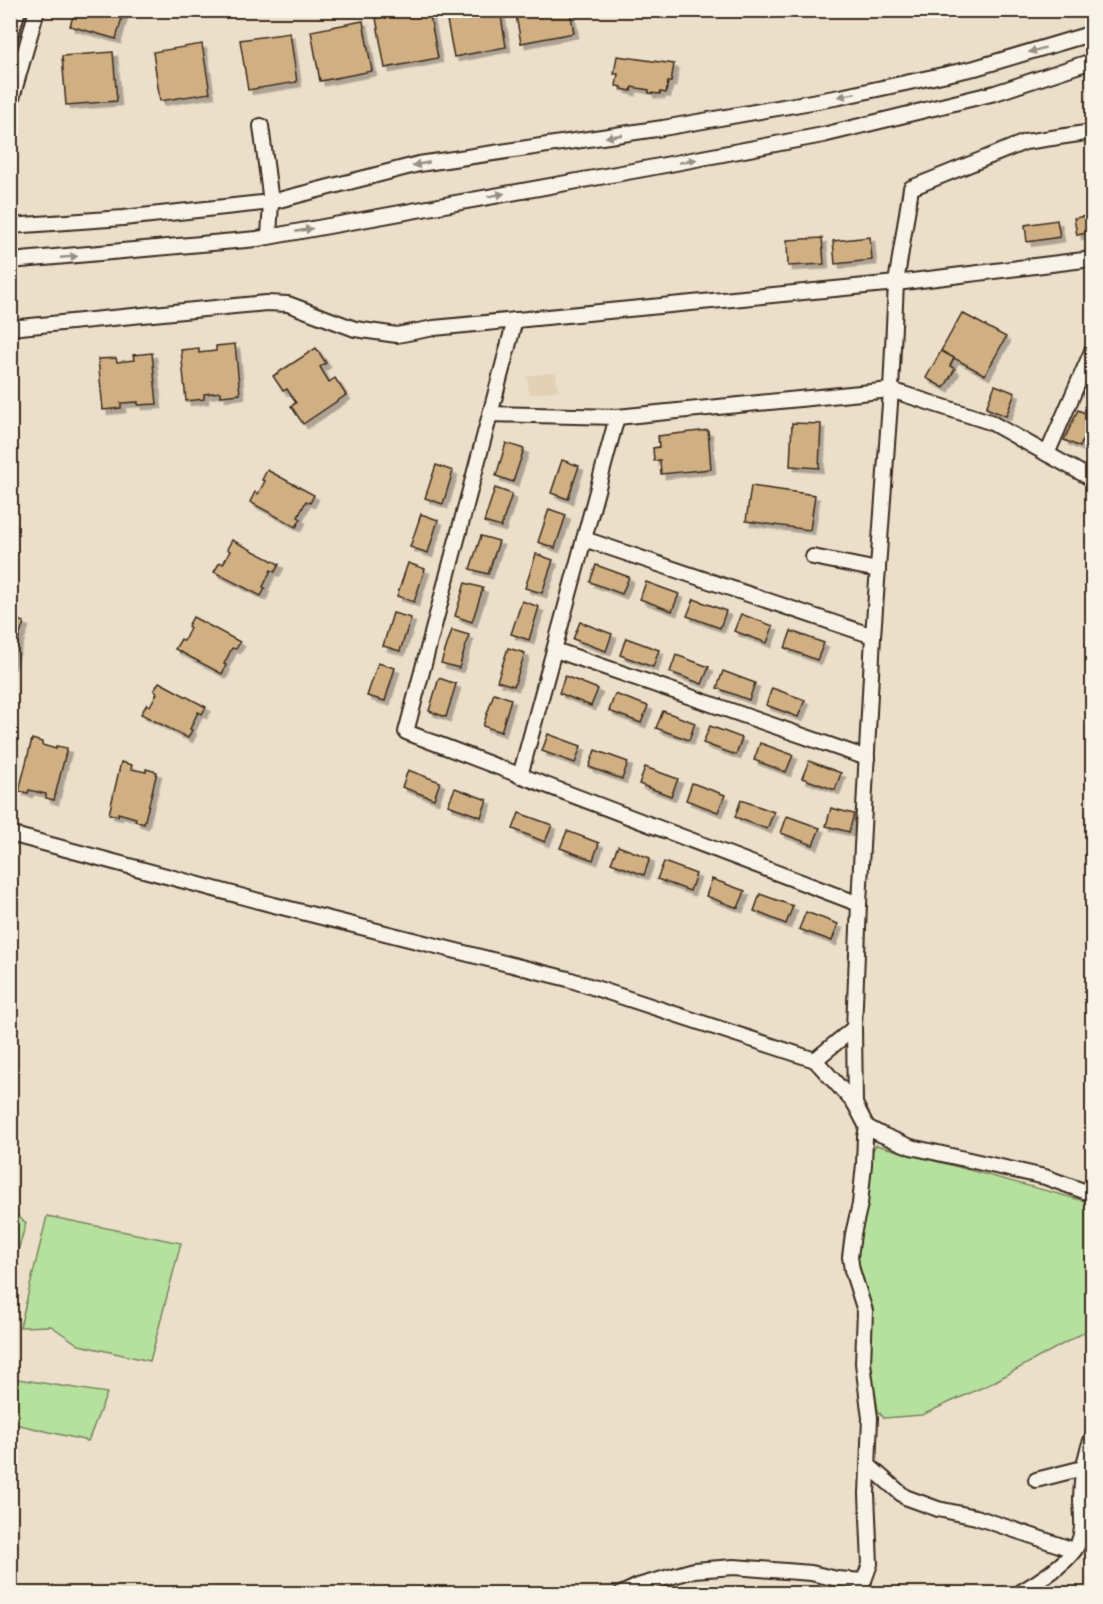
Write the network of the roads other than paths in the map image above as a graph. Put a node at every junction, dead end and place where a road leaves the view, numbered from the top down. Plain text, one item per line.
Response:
1 (18, 10) edge
2 (37, 10) edge
3 (1092, 32) edge
4 (10, 37) edge
5 (1092, 61) edge
6 (10, 105) edge
7 (261, 126) dead end
8 (1092, 132) edge
9 (271, 202) junction
10 (10, 226) edge
11 (269, 236) junction
12 (1092, 259) edge
13 (10, 261) edge
14 (896, 283) junction
15 (515, 320) junction
16 (10, 328) edge
17 (1092, 351) edge
18 (891, 390) junction
19 (490, 414) junction
20 (617, 417) junction
21 (1047, 454) junction
22 (1092, 479) edge
23 (584, 539) junction
24 (813, 557) dead end
25 (878, 570) junction
26 (873, 636) junction
27 (555, 650) junction
28 (867, 758) junction
29 (520, 776) junction
30 (10, 834) edge
31 (859, 904) junction
32 (854, 1028) junction
33 (815, 1060) junction
34 (855, 1104) junction
35 (867, 1127) junction
36 (1092, 1194) edge
37 (1092, 1438) edge
38 (868, 1466) junction
39 (1083, 1468) junction
40 (1036, 1480) dead end
41 (1074, 1550) junction
42 (862, 1587) edge
43 (621, 1593) edge
44 (1017, 1593) edge

1 - 4 street
2 - 6 street
3 -> 9 street
11 -> 5 street
7 - 9 street
8 - 14 street
9 - 10 street
9 - 11 street
13 -> 11 street
12 - 14 street
14 - 15 street
14 - 18 street
15 - 16 street
15 - 19 street
17 - 21 street
18 - 20 street
18 - 21 street
18 - 25 street
19 - 20 street
19 - 29 street
20 - 23 street
21 - 22 street
23 - 26 street
23 - 27 street
24 - 25 street
25 - 26 street
26 - 28 street
27 - 28 street
27 - 29 street
28 - 31 street
29 - 31 street
30 - 33 street
31 - 32 street
32 - 33 street
32 - 34 street
33 - 34 street
34 - 35 street
35 - 36 street
35 - 38 street
37 - 39 street
38 - 41 street
38 - 42 street
39 - 40 street
39 - 41 street
41 - 44 street
42 - 43 street

